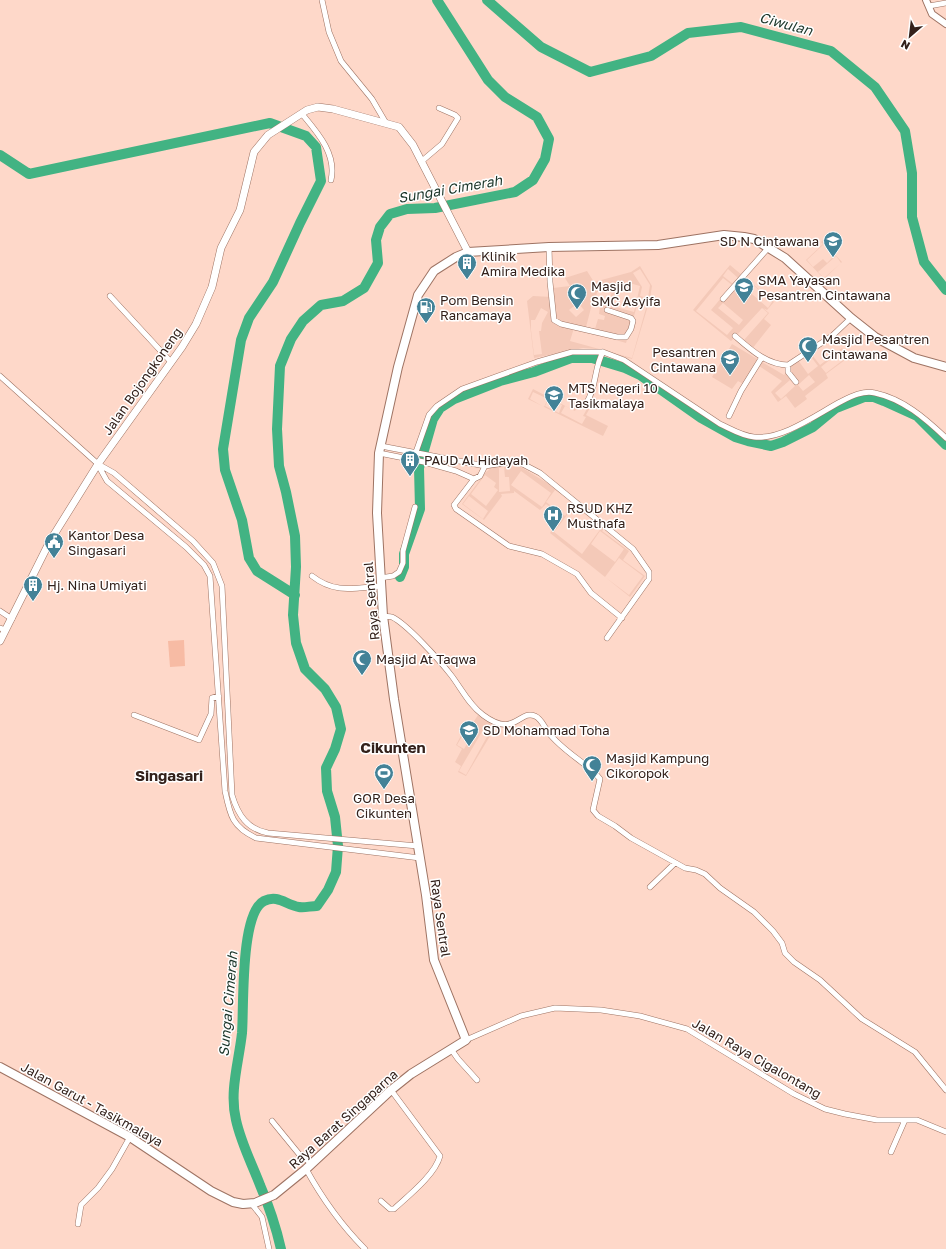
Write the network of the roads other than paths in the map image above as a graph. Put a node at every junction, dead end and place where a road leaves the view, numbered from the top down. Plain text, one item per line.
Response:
1 (322, 0) edge
2 (926, 0) edge
3 (946, 3) edge
4 (929, 6) junction
5 (946, 24) edge
6 (439, 108) dead end
7 (299, 116) junction
8 (386, 123) junction
9 (422, 161) junction
10 (331, 180) dead end
11 (549, 247) junction
12 (769, 247) junction
13 (468, 252) junction
14 (110, 296) dead end
15 (723, 299) dead end
16 (607, 310) dead end
17 (851, 318) junction
18 (735, 336) dead end
19 (604, 352) junction
20 (762, 357) junction
21 (171, 362) junction
22 (788, 365) junction
23 (946, 367) edge
24 (0, 376) edge
25 (796, 382) dead end
26 (587, 402) dead end
27 (729, 416) dead end
28 (946, 438) edge
29 (380, 449) junction
30 (420, 453) junction
31 (459, 461) junction
32 (98, 464) junction
33 (485, 466) junction
34 (456, 472) junction
35 (474, 479) junction
36 (415, 507) dead end
37 (158, 510) junction
38 (152, 517) junction
39 (312, 576) dead end
40 (380, 582) junction
41 (0, 611) edge
42 (383, 616) junction
43 (622, 618) junction
44 (12, 619) junction
45 (3, 629) edge
46 (607, 638) dead end
47 (0, 641) edge
48 (218, 670) junction
49 (226, 670) junction
50 (219, 696) junction
51 (134, 715) dead end
52 (223, 762) junction
53 (230, 762) junction
54 (334, 840) junction
55 (418, 846) junction
56 (334, 848) junction
57 (420, 858) junction
58 (674, 862) junction
59 (650, 887) dead end
60 (466, 1040) junction
61 (452, 1049) junction
62 (0, 1067) edge
63 (477, 1080) dead end
64 (391, 1090) junction
65 (946, 1090) edge
66 (906, 1120) junction
67 (272, 1121) dead end
68 (945, 1130) edge
69 (130, 1136) junction
70 (891, 1152) dead end
71 (309, 1166) junction
72 (382, 1201) dead end
73 (233, 1202) joint
74 (253, 1203) junction
75 (78, 1224) dead end
76 (269, 1249) edge
77 (365, 1249) edge

1 - 8 street
2 - 4 street
3 - 4 street
4 - 5 street
6 - 9 street
7 - 8 main road, Jalan Bojongkoneng
7 - 10 street
7 - 21 main road, Jalan Bojongkoneng
8 - 9 main road, Jalan Bojongkoneng
9 - 13 main road, Jalan Bojongkoneng
11 - 12 main road
11 - 13 main road
11 - 16 street
12 - 15 street
12 - 17 main road
13 - 29 main road, Raya Sentral
14 - 21 street
17 - 22 street
17 - 23 main road
18 - 20 street
19 - 26 street
19 - 28 street
19 - 30 street
20 - 22 street
20 - 27 street
21 - 32 main road, Jalan Bojongkoneng
22 - 25 street
24 - 32 street
29 - 30 street
29 - 34 street
29 - 40 main road, Raya Sentral
30 - 31 street
31 - 33 street
31 - 34 street
32 - 37 street
32 - 38 street
32 - 44 main road, Jalan Bojongkoneng
33 - 35 street
33 - 43 street
34 - 35 street
35 - 43 street
36 - 40 street
37 - 38 street
37 - 49 street
38 - 48 street
39 - 40 street
40 - 42 main road, Raya Sentral
41 - 44 street
42 - 55 main road, Raya Sentral
42 - 58 street
43 - 46 street
44 - 45 main road, Jalan Bojongkoneng
45 - 47 main road, Jalan Bojongkoneng
48 - 49 street
48 - 50 street
49 - 53 street
50 - 51 street
50 - 52 street
52 - 53 street
52 - 56 street
53 - 54 street
54 - 55 street
54 - 56 street
55 - 57 main road, Raya Sentral
56 - 57 street
57 - 60 main road, Raya Sentral
58 - 59 street
58 - 65 street
60 - 61 main road, Raya Barat Singaparna
60 - 66 street, Jalan Raya Cigalontang
61 - 63 street
61 - 64 main road, Raya Barat Singaparna
62 - 69 main road, Jalan Garut - Tasikmalaya
64 - 71 main road, Raya Barat Singaparna
64 - 72 street
66 - 68 street, Jalan Raya Cigalontang
66 - 70 street
67 - 71 street
69 - 73 main road, Jalan Garut - Tasikmalaya
69 - 75 street
71 - 74 main road, Raya Barat Singaparna
71 - 77 street
73 - 74 main road, Raya Barat Singaparna
74 - 76 street

